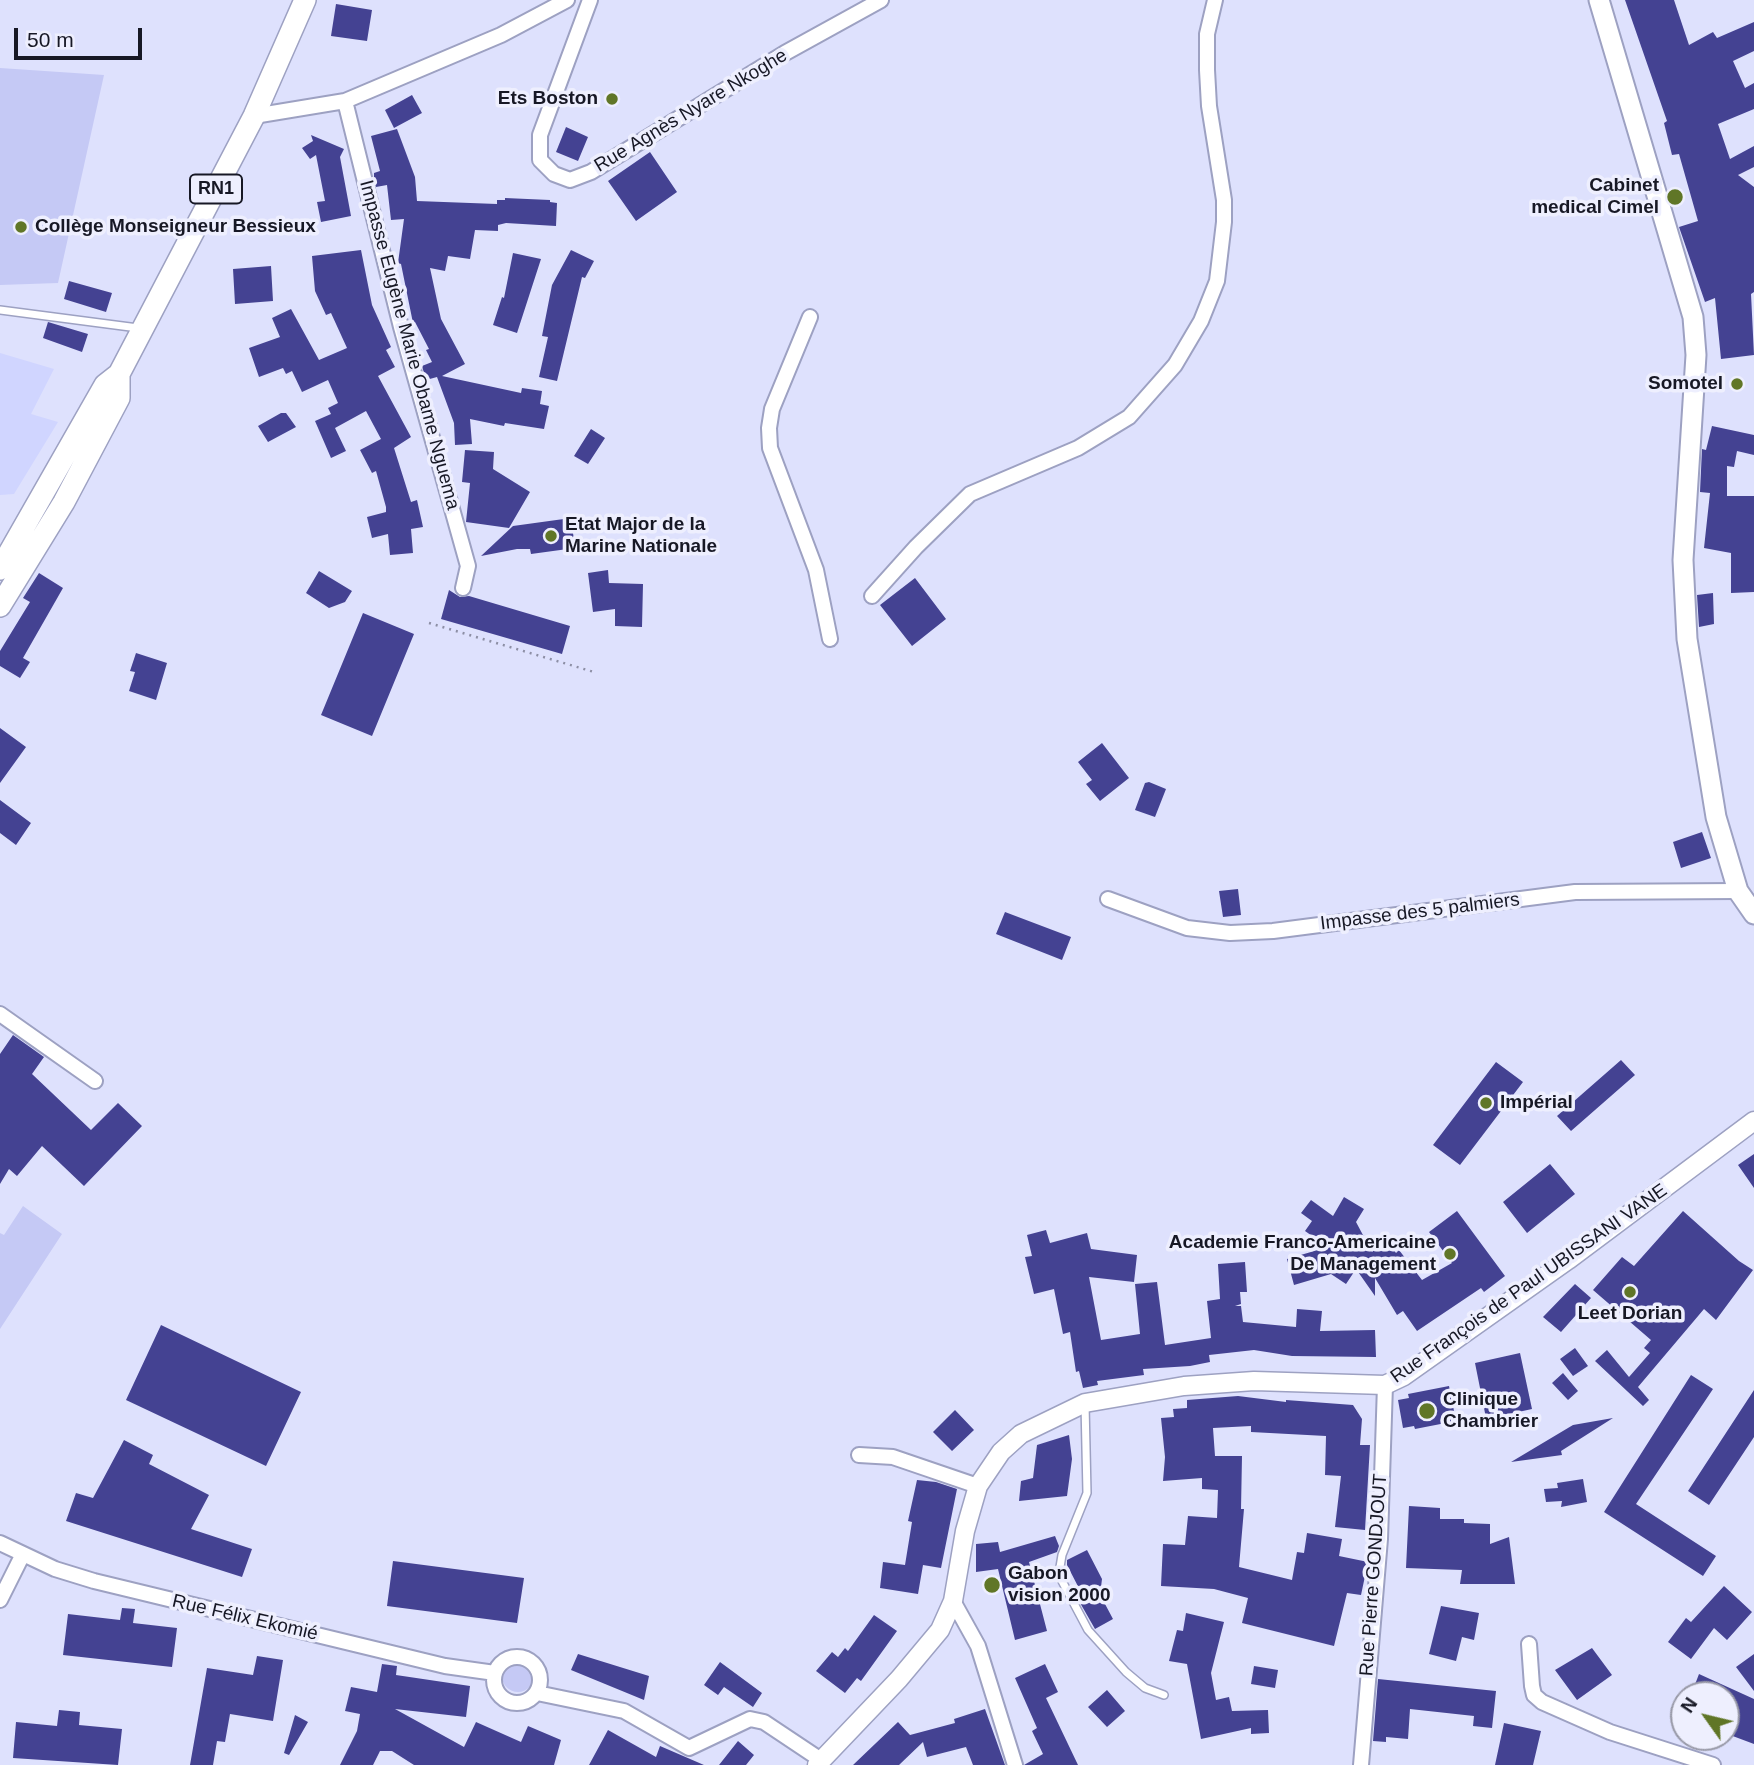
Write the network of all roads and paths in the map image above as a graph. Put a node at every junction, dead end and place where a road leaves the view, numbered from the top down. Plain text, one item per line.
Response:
1 (305, 0) edge
2 (567, 0) edge
3 (590, 0) edge
4 (881, 0) edge
5 (1215, 0) edge
6 (1599, 0) edge
7 (345, 102) junction
8 (254, 116) junction
9 (0, 310) edge
10 (810, 317) dead end
11 (143, 328) junction
12 (119, 374) junction
13 (51, 484) junction
14 (42, 538) junction
15 (0, 549) edge
16 (0, 569) edge
17 (463, 588) dead end
18 (872, 596) dead end
19 (0, 598) edge
20 (0, 606) edge
21 (429, 623) dead end
22 (830, 639) dead end
23 (594, 672) dead end
24 (1738, 891) junction
25 (1108, 900) dead end
26 (1754, 914) edge
27 (0, 1014) edge
28 (94, 1081) dead end
29 (1754, 1121) edge
30 (1385, 1385) junction
31 (1085, 1403) junction
32 (859, 1455) dead end
33 (978, 1486) junction
34 (0, 1543) edge
35 (23, 1555) junction
36 (0, 1600) edge
37 (953, 1601) junction
38 (1529, 1644) dead end
39 (495, 1674) junction
40 (537, 1693) junction
41 (1164, 1695) dead end
42 (819, 1763) edge
43 (1015, 1765) edge
44 (1361, 1765) edge
45 (1713, 1765) edge

1 - 8 main road, RN1
2 - 7 street
3 - 4 street, Rue Agnès Nyare Nkoghe
5 - 18 street
6 - 24 main road
7 - 8 street
7 - 17 street, Impasse Eugène Marie Obame Nguema
8 - 11 main road, RN1
9 - 11 lane
10 - 22 street
11 - 12 main road, RN1
12 - 13 main road, RN1
12 - 14 main road, RN1
13 - 15 main road
13 - 16 main road, RN1
14 - 19 main road
14 - 20 main road, RN1
21 - 23 path
24 - 25 street, Impasse des 5 palmiers
24 - 26 main road
27 - 28 street
29 - 30 street, Rue François de Paul UBISSANI VANE
30 - 31 street, Rue François de Paul UBISSANI VANE
30 - 44 street, Rue Pierre GONDJOUT
31 - 33 street, Rue François de Paul UBISSANI VANE
31 - 41 lane
32 - 33 street
33 - 37 street, Rue François de Paul UBISSANI VANE
34 - 35 street, Rue Félix Ekomié
35 - 36 street
35 - 39 street, Rue Félix Ekomié
37 - 42 street, Rue François de Paul UBISSANI VANE
37 - 43 street
38 - 45 street
39 - 40 street
39 - 40 street
40 - 42 street

